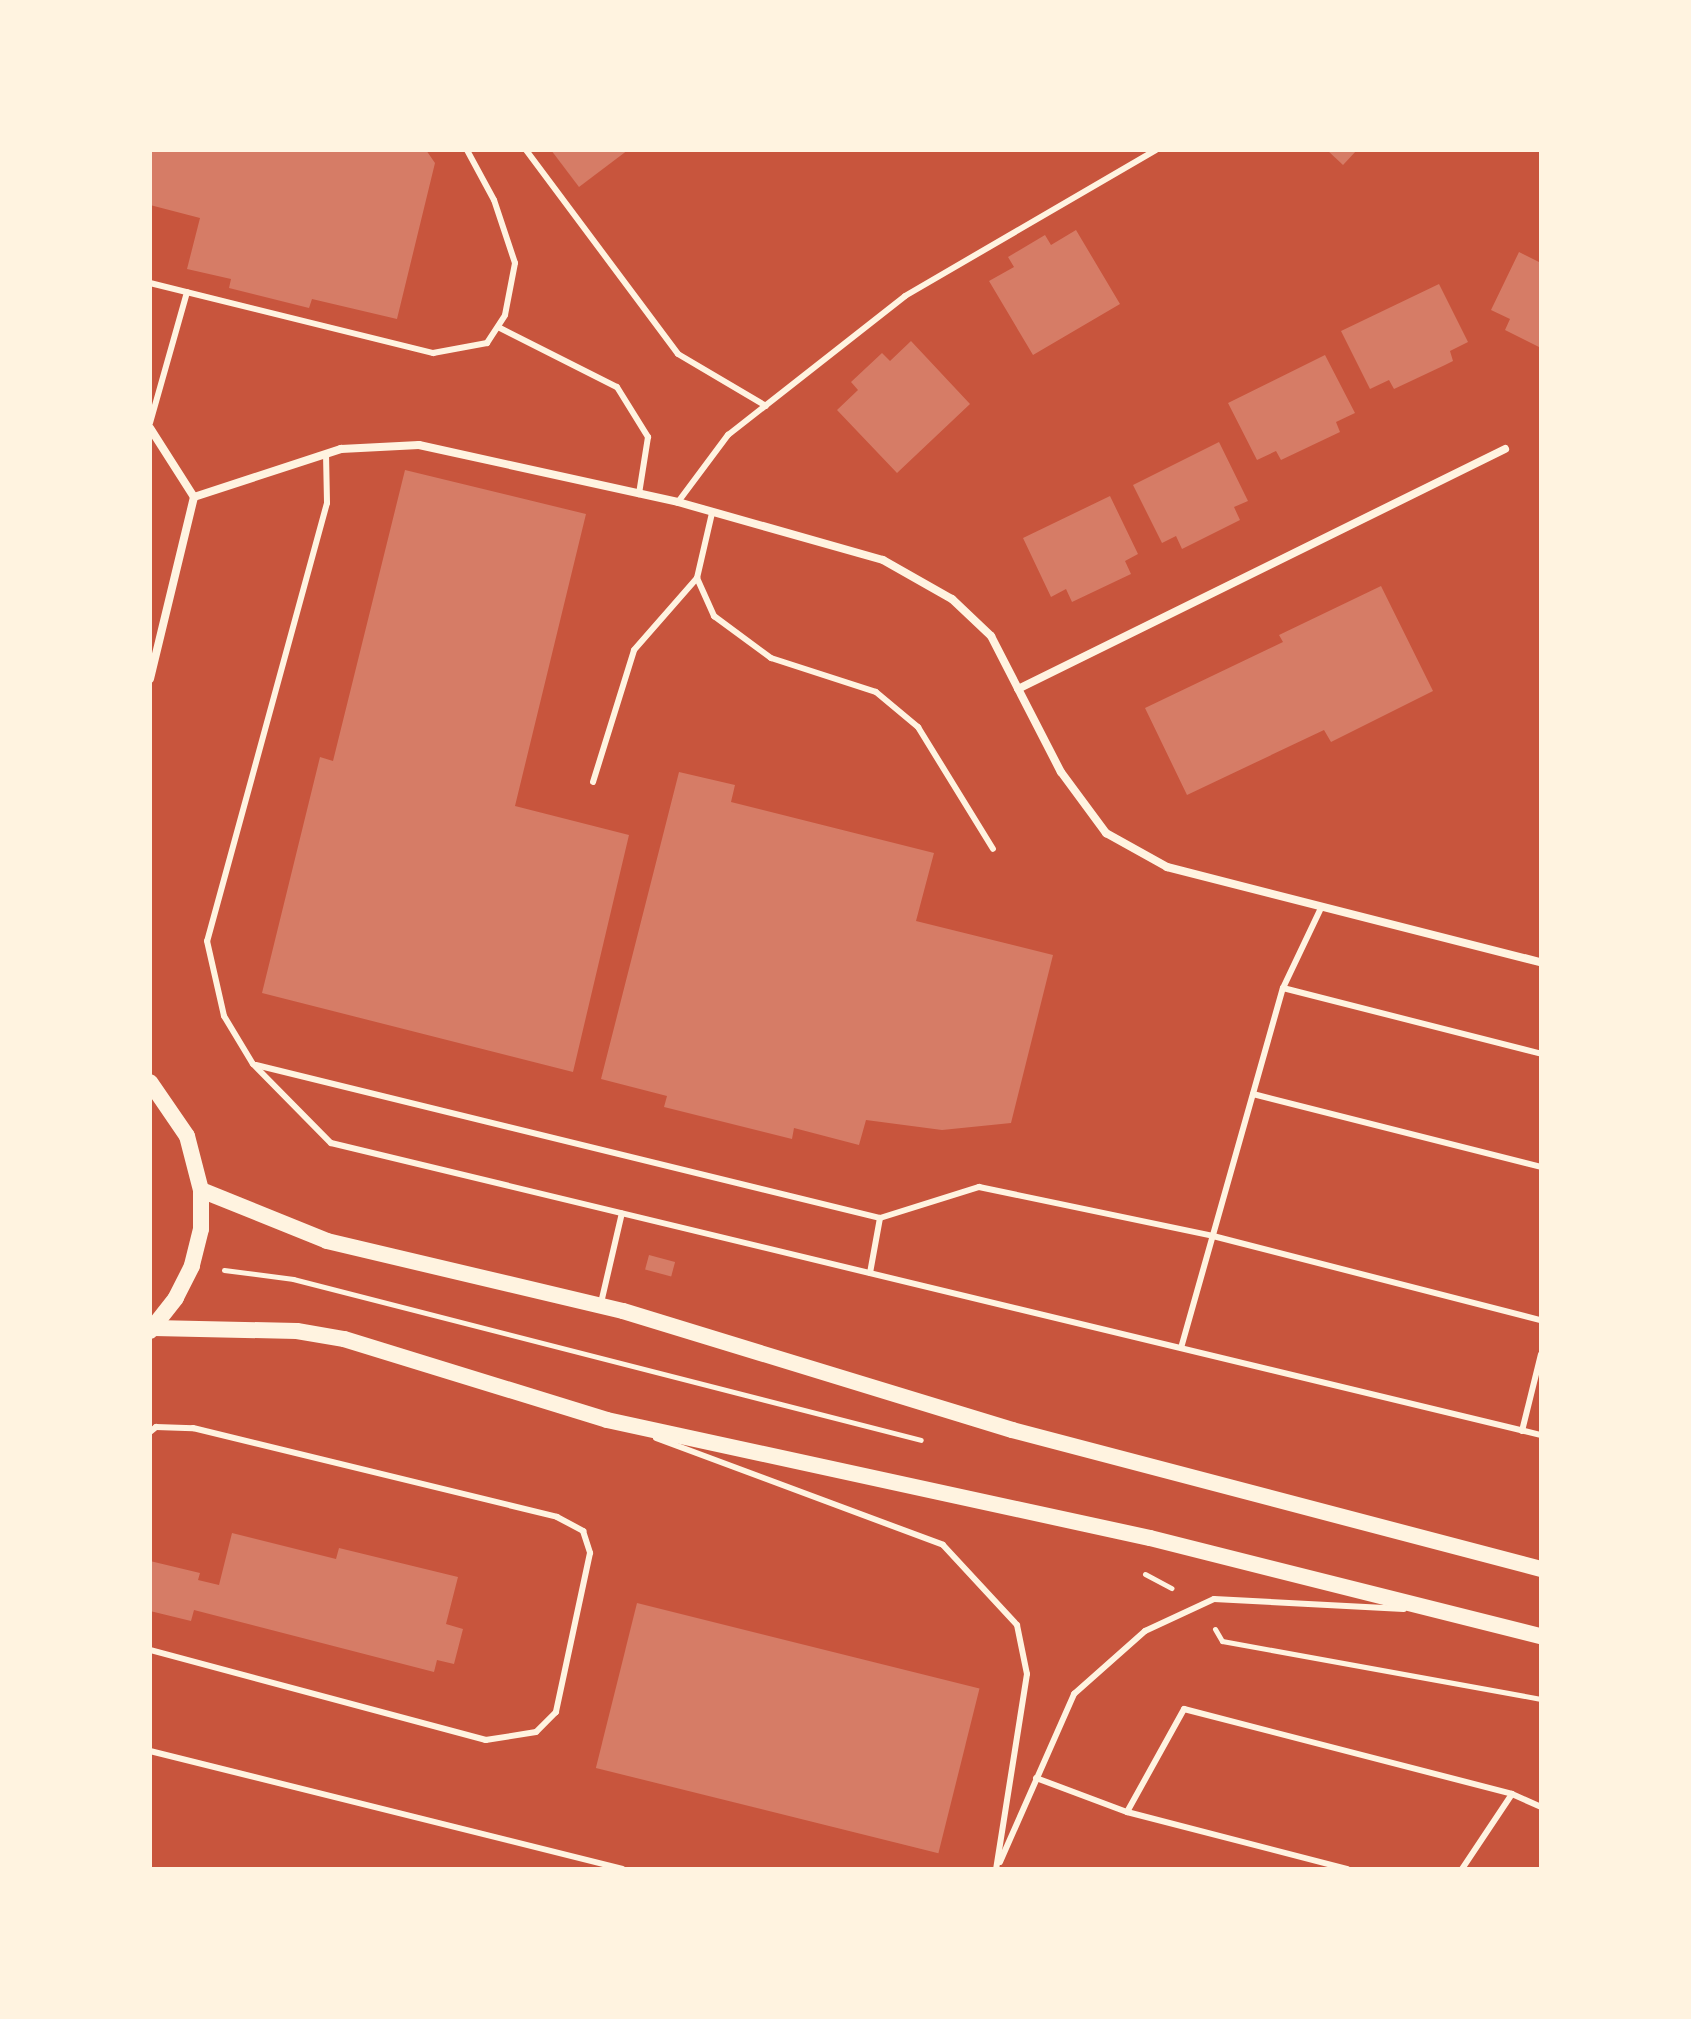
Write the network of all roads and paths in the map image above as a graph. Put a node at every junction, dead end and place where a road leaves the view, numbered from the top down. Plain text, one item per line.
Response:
1 (467, 150) edge
2 (526, 150) edge
3 (1156, 150) edge
4 (150, 283) edge
5 (187, 292) junction
6 (498, 327) junction
7 (766, 406) junction
8 (150, 426) edge
9 (1505, 449) dead end
10 (326, 454) junction
11 (639, 494) junction
12 (194, 497) junction
13 (678, 502) junction
14 (712, 513) junction
15 (697, 578) junction
16 (150, 679) edge
17 (1018, 689) junction
18 (593, 782) dead end
19 (993, 849) dead end
20 (1321, 908) junction
21 (1541, 962) edge
22 (1283, 988) junction
23 (1541, 1054) edge
24 (253, 1064) junction
25 (150, 1082) edge
26 (1253, 1094) junction
27 (1541, 1167) edge
28 (201, 1190) junction
29 (622, 1213) junction
30 (880, 1218) junction
31 (1213, 1236) junction
32 (192, 1266) junction
33 (870, 1273) junction
34 (600, 1306) junction
35 (1541, 1320) edge
36 (152, 1330) edge
37 (1181, 1348) junction
38 (1541, 1354) edge
39 (607, 1420) junction
40 (1522, 1431) junction
41 (150, 1432) edge
42 (1541, 1435) edge
43 (925, 1441) dead end
44 (1541, 1569) edge
45 (1438, 1610) junction
46 (1541, 1636) edge
47 (150, 1650) edge
48 (150, 1751) edge
49 (1036, 1778) junction
50 (1512, 1794) junction
51 (1541, 1807) edge
52 (1127, 1812) junction
53 (1309, 1859) junction
54 (623, 1869) edge
55 (996, 1869) edge
56 (1307, 1869) edge
57 (1348, 1869) edge
58 (1462, 1869) edge

1 - 6 lane
2 - 7 lane
3 - 7 lane
4 - 5 lane
5 - 6 lane
5 - 8 lane
6 - 11 lane
7 - 13 lane
8 - 12 street
9 - 17 street
10 - 11 street
10 - 12 street
10 - 24 lane
11 - 13 street
12 - 16 street
13 - 14 street
14 - 15 lane
14 - 17 street
15 - 18 lane
15 - 19 lane
17 - 20 street
20 - 21 street
20 - 22 lane
22 - 23 lane
22 - 26 lane
24 - 29 lane
24 - 30 lane
25 - 28 main road
26 - 27 lane
26 - 31 lane
28 - 32 main road
28 - 34 main road
29 - 33 lane
29 - 34 lane
30 - 31 lane
30 - 33 lane
31 - 35 lane
31 - 37 lane
32 - 36 main road
32 - 43 path
33 - 37 lane
34 - 44 main road
36 - 39 main road
37 - 40 lane
38 - 40 lane
39 - 45 main road
39 - 55 lane
40 - 42 lane
41 - 47 lane
45 - 46 main road
45 - 49 lane
48 - 54 lane
49 - 52 lane
49 - 55 lane
50 - 51 lane
50 - 52 lane
50 - 58 lane
52 - 53 lane
53 - 56 lane
53 - 57 lane

